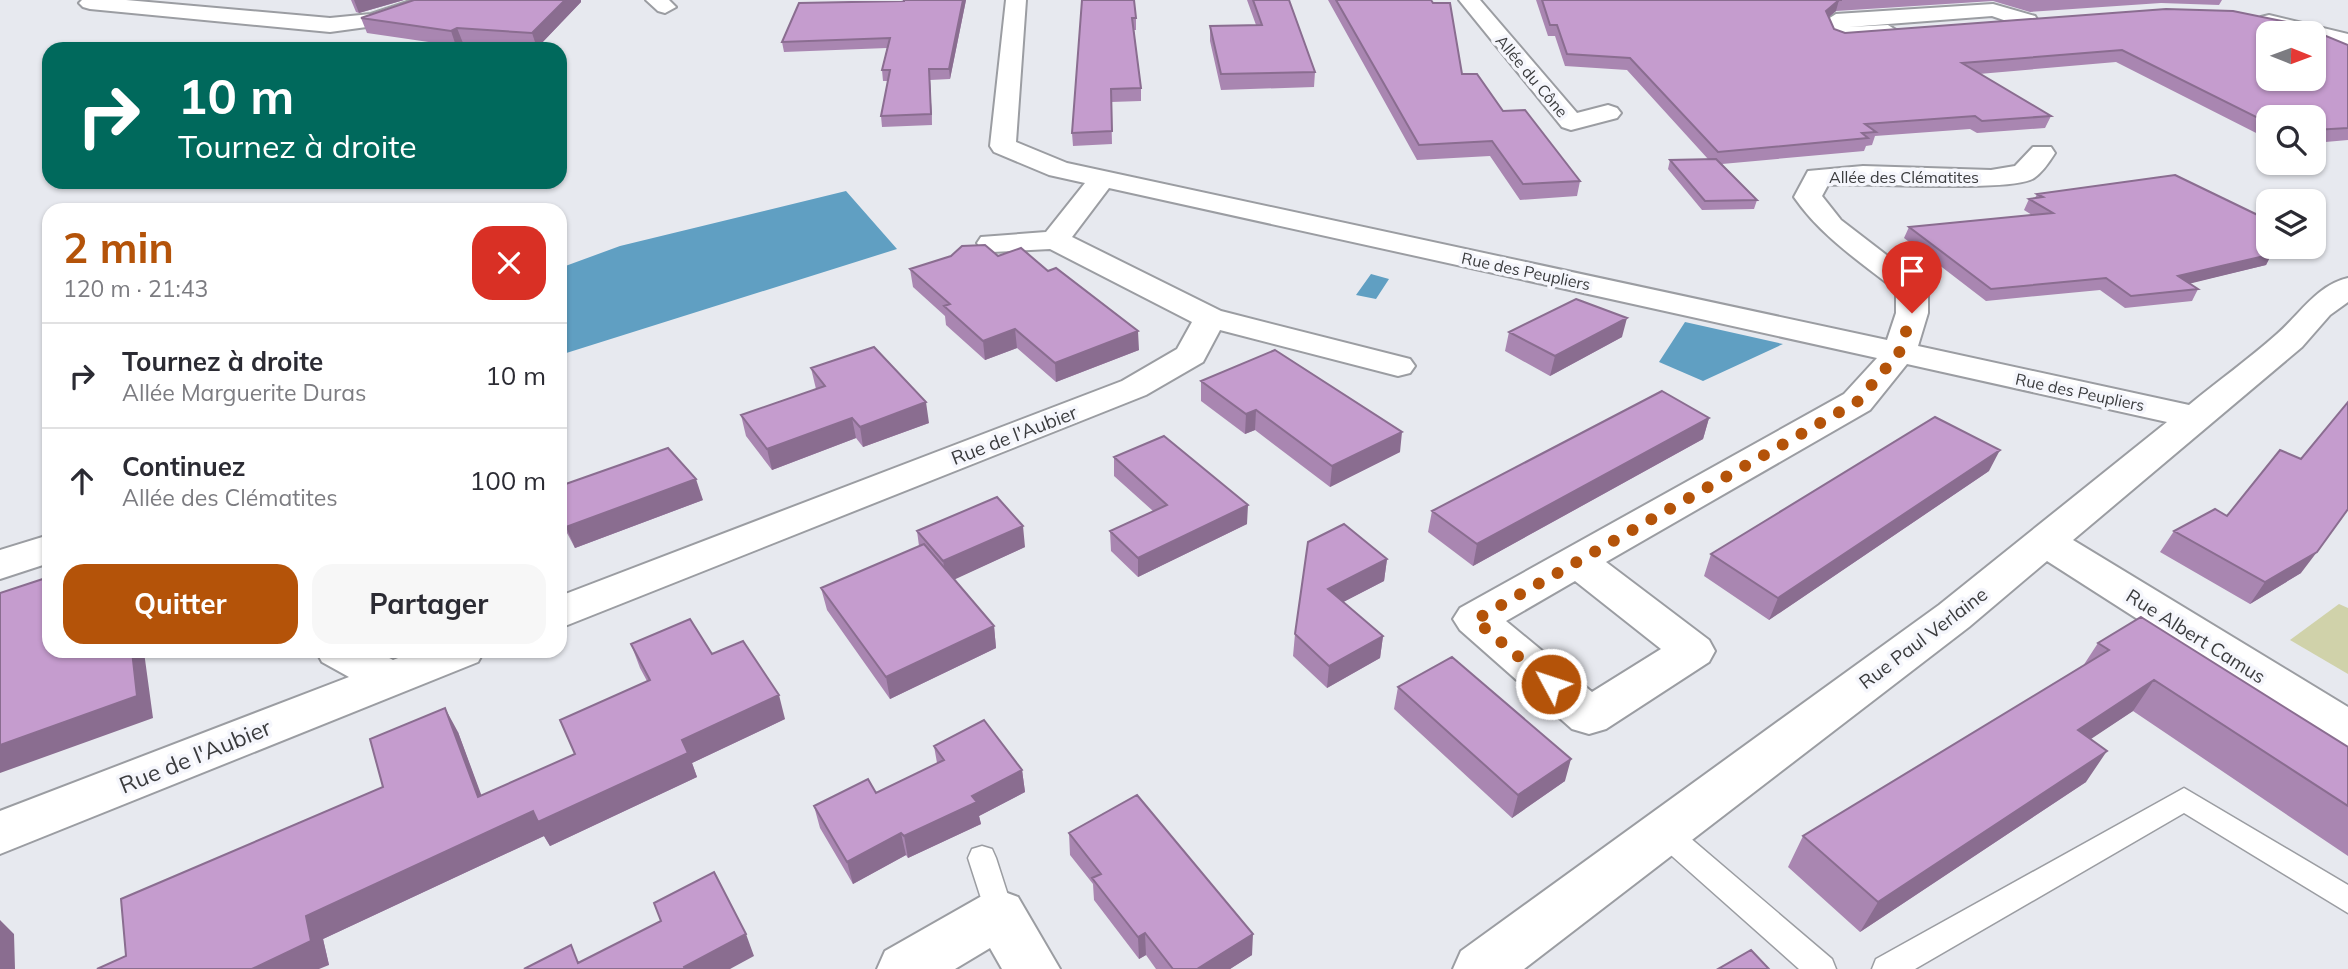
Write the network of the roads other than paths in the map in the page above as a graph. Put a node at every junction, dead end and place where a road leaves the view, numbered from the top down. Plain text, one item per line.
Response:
1 (434, 0) edge
2 (1016, 0) edge
3 (1469, 0) edge
4 (90, 3) dead end
5 (156, 4) edge
6 (2242, 16) edge
7 (2053, 19) edge
8 (2026, 22) junction
9 (2348, 41) edge
10 (1608, 113) dead end
11 (2042, 153) dead end
12 (1102, 178) junction
13 (1055, 240) junction
14 (992, 243) dead end
15 (2348, 286) edge
16 (1210, 318) junction
17 (1899, 353) junction
18 (1398, 366) dead end
19 (2195, 418) junction
20 (2045, 541) junction
21 (42, 552) edge
22 (1577, 561) junction
23 (0, 565) edge
24 (567, 610) edge
25 (351, 658) edge
26 (444, 658) edge
27 (390, 679) junction
28 (2348, 730) edge
29 (0, 833) edge
30 (1665, 833) junction
31 (982, 858) dead end
32 (2348, 900) edge
33 (999, 914) junction
34 (905, 969) edge
35 (1032, 969) edge
36 (1481, 969) edge
37 (1821, 969) edge
38 (1887, 969) edge

1 - 5 street
2 - 12 street, Rue des Peupliers
3 - 10 street, Allée du Cône
4 - 5 street
6 - 9 street
7 - 8 street
8 - 8 street
11 - 17 street, Allée des Clématites
12 - 13 street
12 - 17 street, Rue des Peupliers
13 - 14 street
13 - 16 street
15 - 19 street, Rue Paul Verlaine
16 - 18 street
16 - 24 street, Rue de l'Aubier
17 - 19 street, Rue des Peupliers
17 - 22 street
19 - 20 street, Rue Paul Verlaine
20 - 28 street, Rue Albert Camus
20 - 30 street, Rue Paul Verlaine
21 - 23 street
22 - 22 street
25 - 27 street
26 - 27 street, Rue de l'Aubier
27 - 29 street, Rue de l'Aubier
30 - 36 street, Rue Paul Verlaine
30 - 37 lane
31 - 33 lane
32 - 38 lane
33 - 34 street
33 - 35 street

